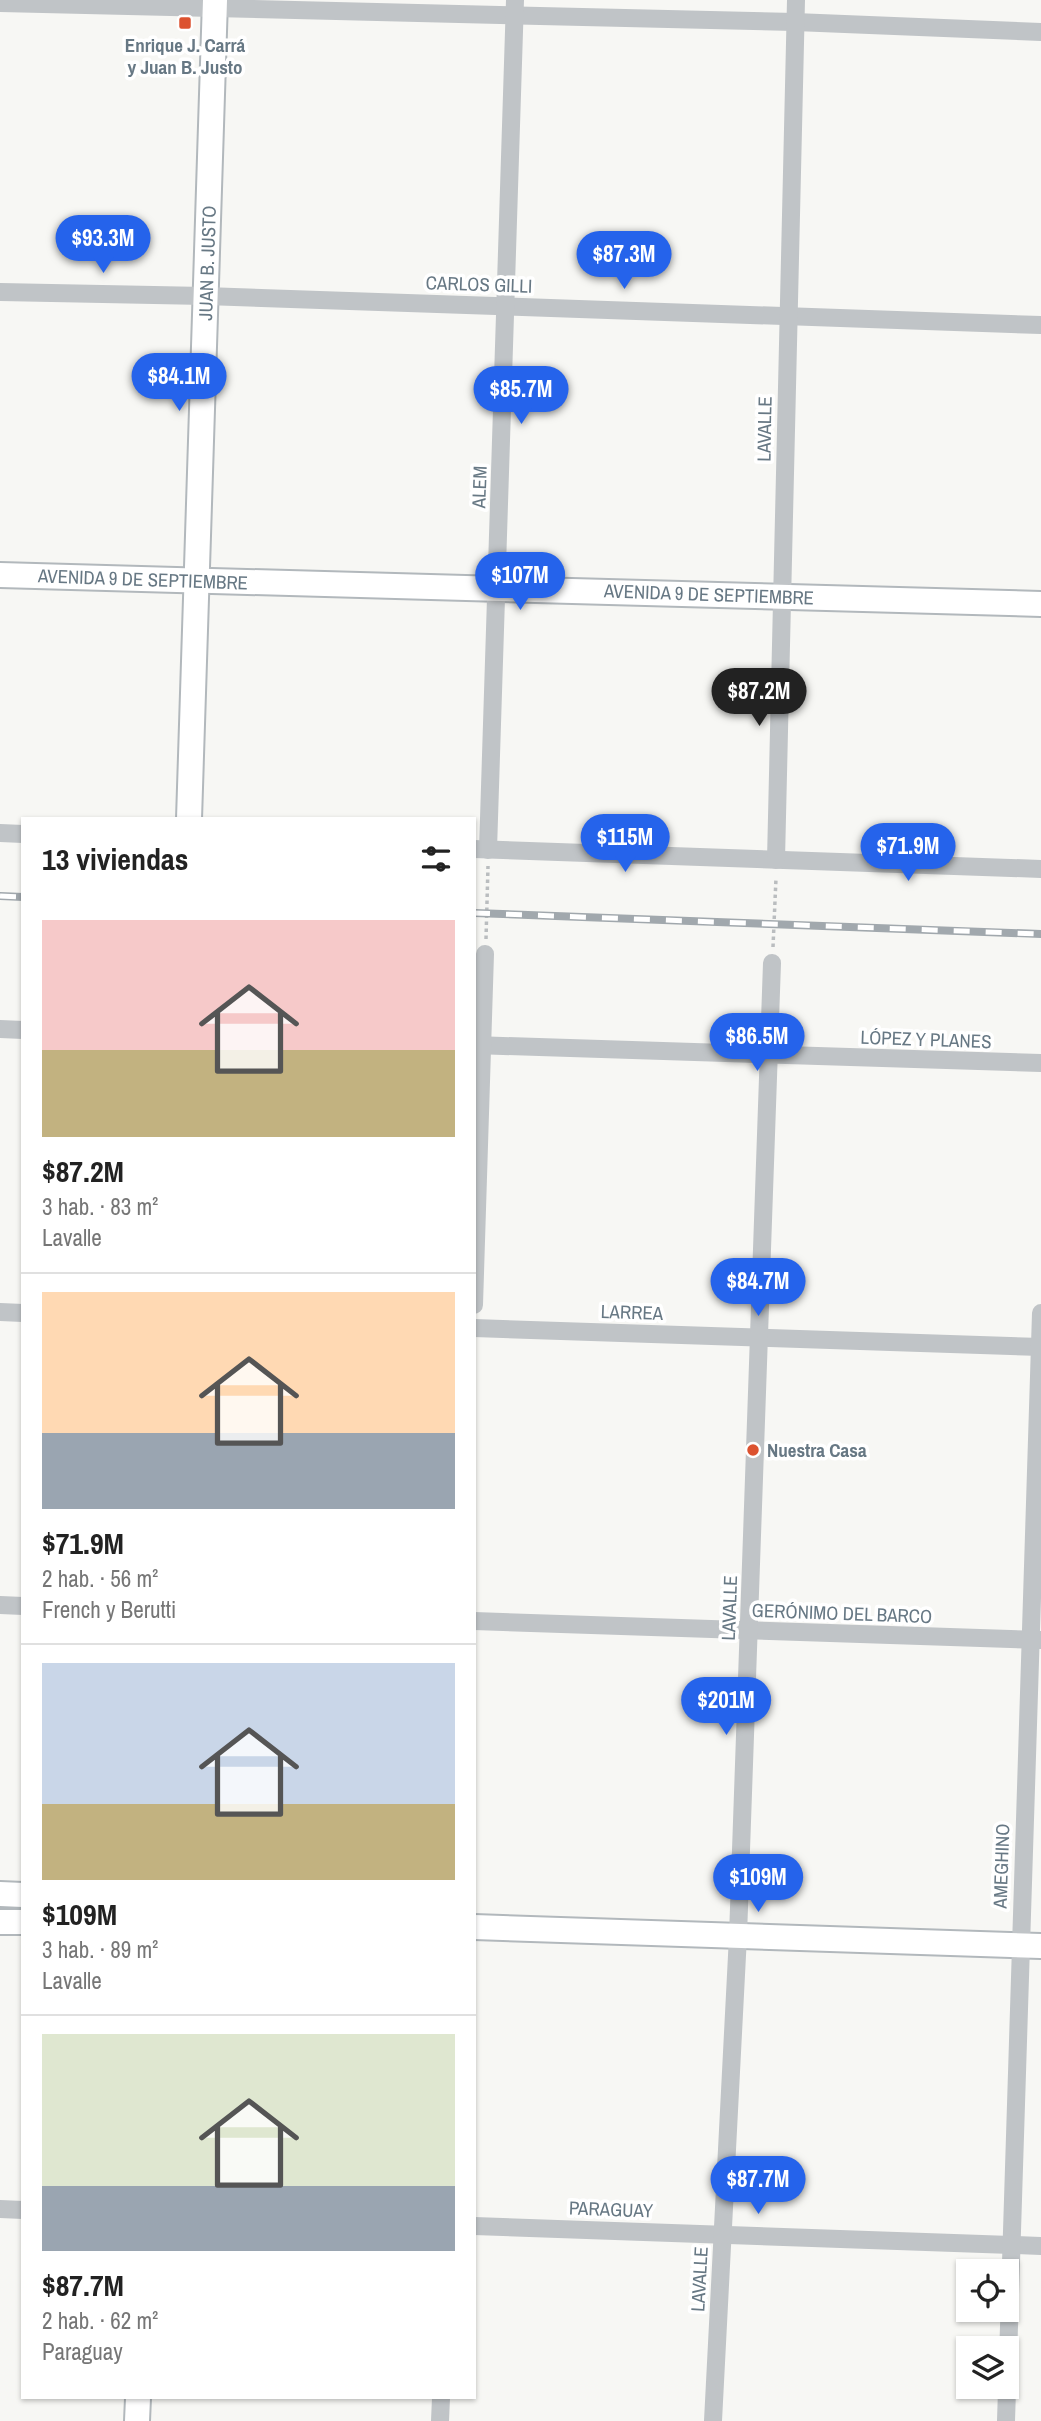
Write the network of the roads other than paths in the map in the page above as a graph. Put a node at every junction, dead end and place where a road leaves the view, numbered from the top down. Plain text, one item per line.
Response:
1 (796, 0) edge
2 (0, 3) edge
3 (215, 4) edge
4 (514, 8) edge
5 (795, 22) junction
6 (1041, 32) edge
7 (0, 292) edge
8 (205, 296) junction
9 (505, 306) junction
10 (788, 318) junction
11 (1041, 325) edge
12 (0, 575) edge
13 (196, 580) junction
14 (496, 589) junction
15 (781, 596) junction
16 (1041, 604) edge
17 (189, 817) edge
18 (0, 833) edge
19 (21, 834) edge
20 (481, 850) edge
21 (776, 860) junction
22 (1041, 869) edge
23 (485, 954) road end
24 (772, 963) road end
25 (0, 1029) edge
26 (21, 1030) edge
27 (478, 1045) edge
28 (770, 1054) junction
29 (1041, 1063) edge
30 (476, 1175) edge
31 (0, 1312) edge
32 (21, 1313) edge
33 (1041, 1313) edge
34 (476, 1328) edge
35 (758, 1338) junction
36 (1040, 1347) edge
37 (0, 1605) edge
38 (21, 1606) edge
39 (476, 1621) edge
40 (750, 1631) junction
41 (1036, 1640) edge
42 (0, 1894) edge
43 (21, 1895) edge
44 (0, 1922) edge
45 (21, 1923) edge
46 (476, 1927) edge
47 (738, 1936) junction
48 (1030, 1946) edge
49 (0, 2209) edge
50 (21, 2210) edge
51 (476, 2226) edge
52 (722, 2234) junction
53 (1010, 2245) junction
54 (1041, 2246) edge
55 (138, 2399) edge
56 (440, 2399) edge
57 (137, 2421) edge
58 (440, 2421) edge
59 (713, 2421) edge
60 (1006, 2421) edge

1 - 5 street, LAVALLE
2 - 3 street
3 - 4 street
3 - 8 street, JUAN B. JUSTO
4 - 5 street
4 - 9 street, ALEM
5 - 6 street
5 - 10 street, LAVALLE
7 - 8 street, CARLOS GILLI
8 - 9 street, CARLOS GILLI
8 - 13 street, JUAN B. JUSTO
9 - 10 street, CARLOS GILLI
9 - 14 street, ALEM
10 - 11 street, CARLOS GILLI
10 - 15 street, LAVALLE
12 - 13 street, AVENIDA 9 DE SEPTIEMBRE
13 - 14 street, AVENIDA 9 DE SEPTIEMBRE
13 - 17 street, JUAN B. JUSTO
14 - 15 street, AVENIDA 9 DE SEPTIEMBRE
14 - 20 street, ALEM
15 - 16 street, AVENIDA 9 DE SEPTIEMBRE
15 - 21 street, LAVALLE
18 - 19 street
20 - 21 street
21 - 22 street
23 - 27 street
24 - 28 street, LAVALLE
25 - 26 street
27 - 28 street, LÓPEZ Y PLANES
27 - 30 street
28 - 29 street, LÓPEZ Y PLANES
28 - 35 street, LAVALLE
31 - 32 street
33 - 36 street, AMEGHINO
34 - 35 street, LARREA
35 - 36 street, LARREA
35 - 40 street, LAVALLE
36 - 41 street, AMEGHINO
37 - 38 street
39 - 40 street, GERÓNIMO DEL BARCO
40 - 41 street, GERÓNIMO DEL BARCO
40 - 47 street, LAVALLE
41 - 48 street, AMEGHINO
42 - 43 street
44 - 45 street
46 - 47 street
47 - 48 street
47 - 52 street, LAVALLE
48 - 53 street, AMEGHINO
49 - 50 street
51 - 52 street, PARAGUAY
52 - 53 street, PARAGUAY
52 - 59 street, LAVALLE
53 - 54 street, PARAGUAY
53 - 60 street, AMEGHINO
55 - 57 street
56 - 58 street

